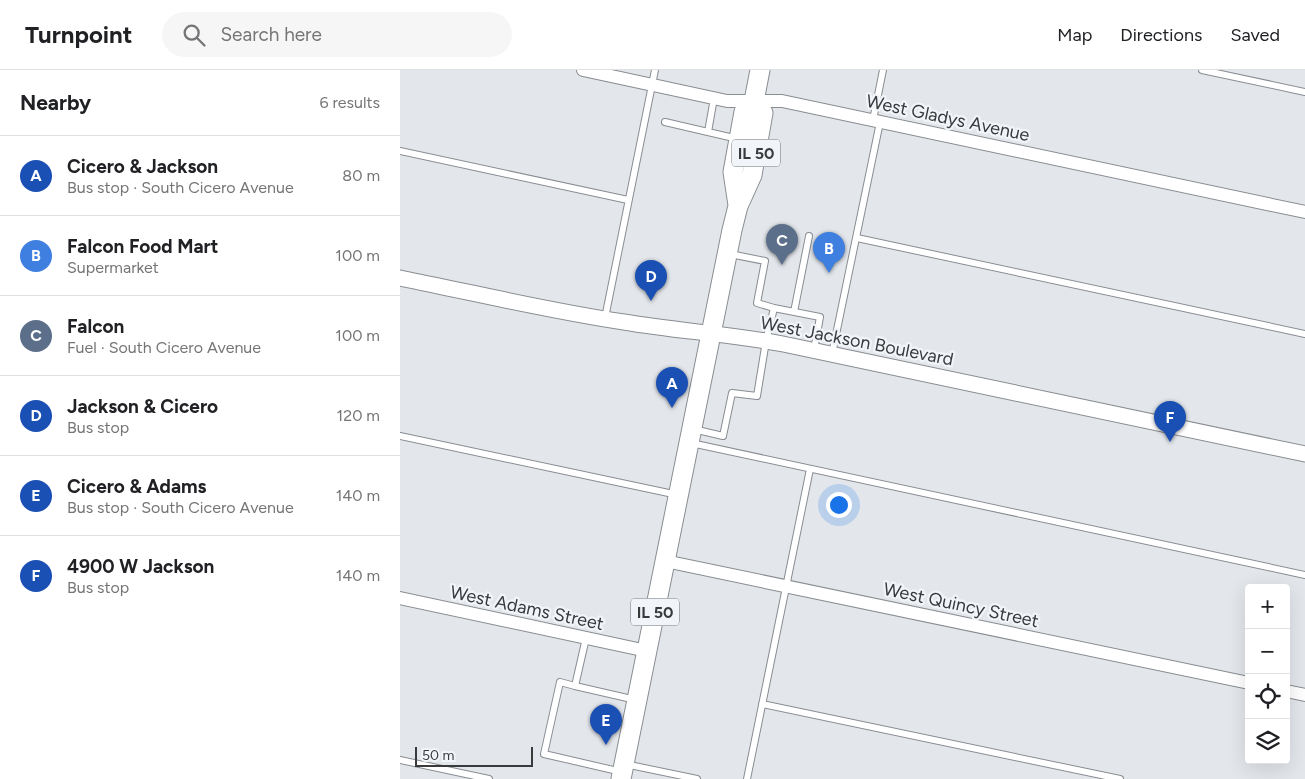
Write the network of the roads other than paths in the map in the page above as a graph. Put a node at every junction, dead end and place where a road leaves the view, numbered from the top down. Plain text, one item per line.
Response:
1 (583, 70) edge
2 (655, 70) edge
3 (760, 70) edge
4 (883, 70) edge
5 (1202, 70) edge
6 (652, 85) junction
7 (1305, 92) edge
8 (714, 98) junction
9 (754, 101) junction
10 (876, 121) junction
11 (665, 122) dead end
12 (708, 132) junction
13 (739, 139) junction
14 (400, 151) edge
15 (628, 200) junction
16 (738, 206) junction
17 (1305, 212) edge
18 (809, 236) dead end
19 (857, 238) junction
20 (728, 254) junction
21 (400, 278) edge
22 (774, 308) junction
23 (794, 312) junction
24 (604, 319) junction
25 (712, 333) junction
26 (1305, 334) edge
27 (766, 341) junction
28 (814, 350) junction
29 (832, 354) junction
30 (400, 436) edge
31 (691, 436) junction
32 (1305, 454) edge
33 (810, 469) junction
34 (678, 495) junction
35 (665, 561) junction
36 (1305, 575) edge
37 (786, 586) junction
38 (400, 598) edge
39 (586, 638) junction
40 (647, 651) junction
41 (1245, 683) edge
42 (575, 686) junction
43 (1290, 692) edge
44 (1305, 695) edge
45 (637, 700) junction
46 (762, 704) junction
47 (400, 760) edge
48 (623, 772) edge
49 (488, 779) edge
50 (697, 779) edge
51 (747, 779) edge
52 (1120, 779) edge

1 - 6 street, West Gladys Avenue
2 - 6 lane
3 - 9 main road, IL 50
4 - 10 lane
5 - 7 lane
6 - 8 street, West Gladys Avenue
6 - 15 lane
8 - 9 street, West Gladys Avenue
8 - 12 lane
9 - 10 street, West Gladys Avenue
9 - 13 main road, IL 50
9 - 16 main road, IL 50
10 - 17 street, West Gladys Avenue
10 - 19 lane
11 - 12 lane
12 - 13 lane
13 - 16 main road, IL 50
14 - 15 lane
15 - 24 lane
16 - 20 main road, IL 50
18 - 23 lane
19 - 26 lane
19 - 29 lane
20 - 22 lane
20 - 25 main road, IL 50
21 - 24 street, West Jackson Boulevard
22 - 23 lane
22 - 27 lane
23 - 28 lane
24 - 25 street, West Jackson Boulevard
25 - 27 street, West Jackson Boulevard
25 - 31 main road, IL 50
27 - 28 street, West Jackson Boulevard
27 - 31 lane
28 - 29 street, West Jackson Boulevard
29 - 32 street, West Jackson Boulevard
30 - 34 lane
31 - 33 lane
31 - 34 main road, IL 50
33 - 36 lane
33 - 37 lane
34 - 35 main road, IL 50
35 - 37 street, West Quincy Street
35 - 40 main road, IL 50
37 - 41 street, West Quincy Street
37 - 46 lane
38 - 39 street, West Adams Street
39 - 40 street, West Adams Street
39 - 42 lane
40 - 45 main road, IL 50
42 - 45 lane
42 - 48 lane
43 - 44 street
45 - 48 main road, IL 50
46 - 51 lane
46 - 52 lane
47 - 49 lane
48 - 50 lane

